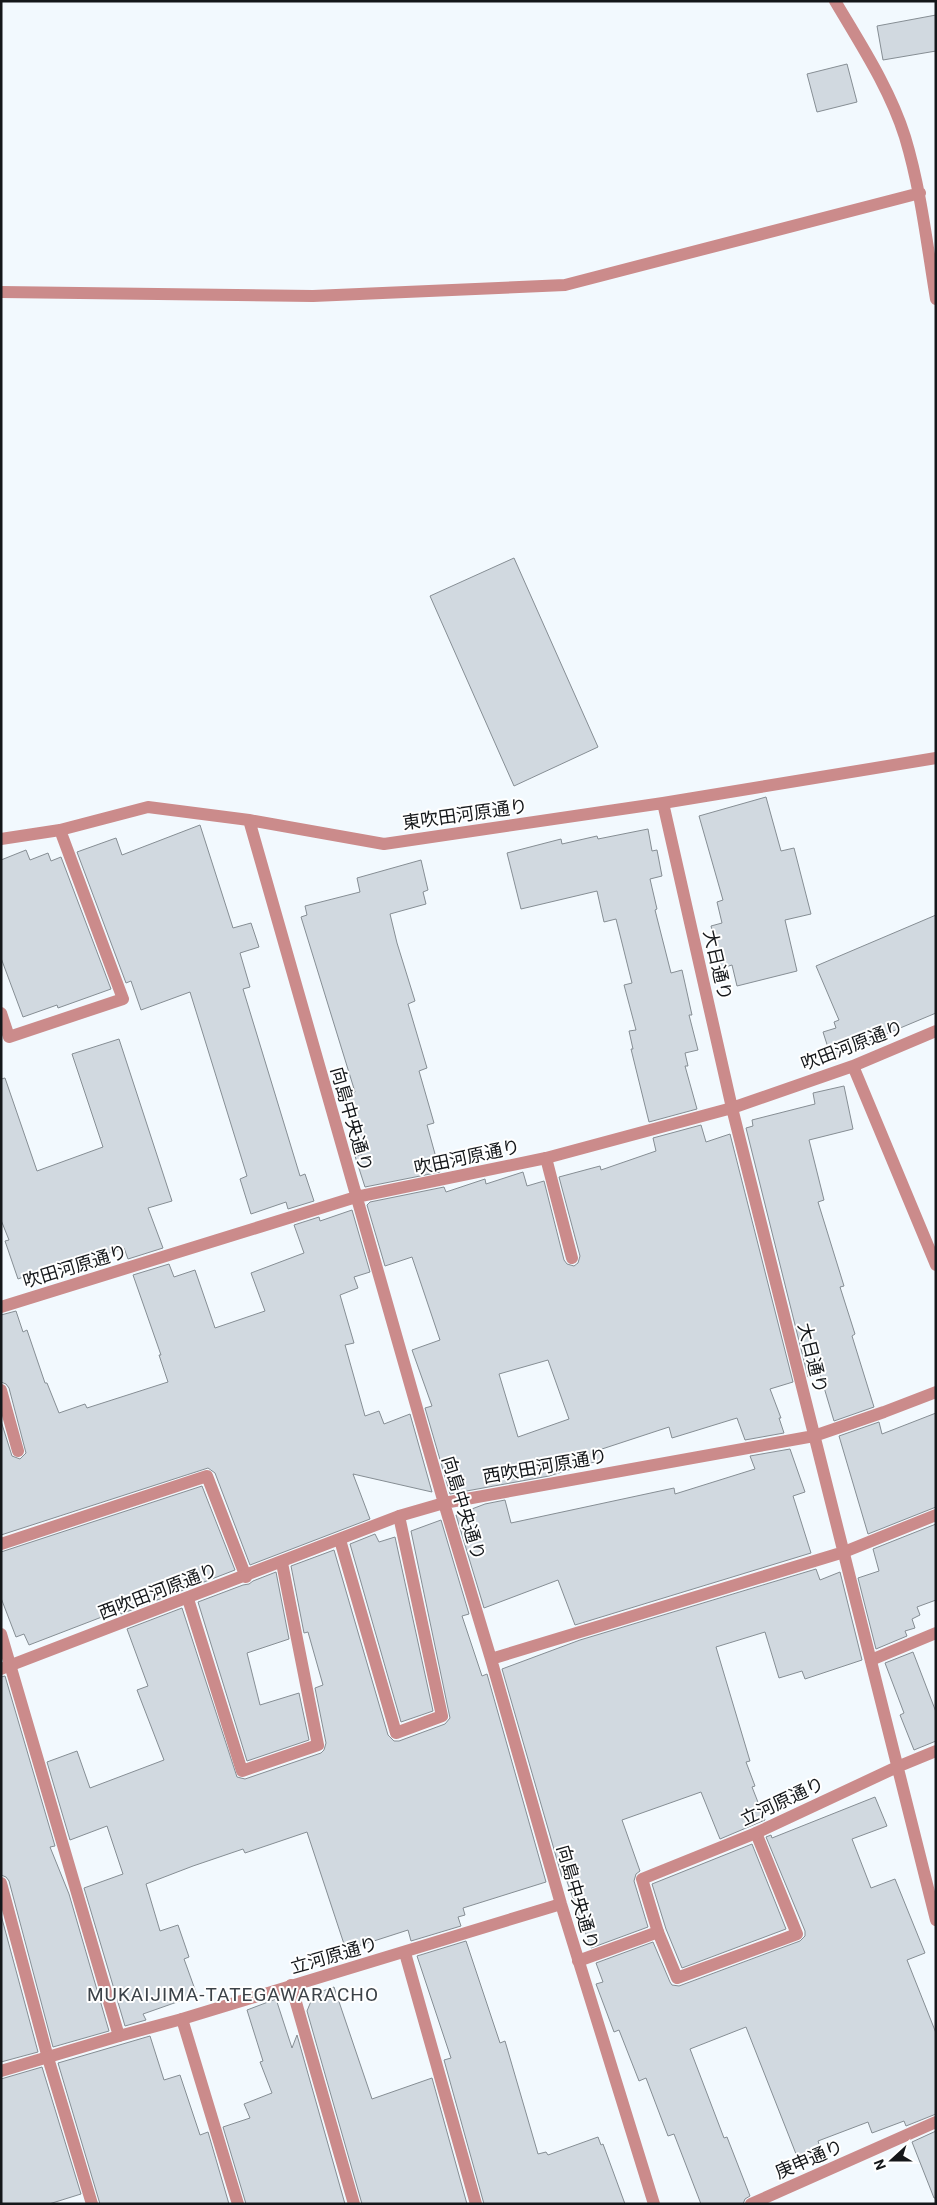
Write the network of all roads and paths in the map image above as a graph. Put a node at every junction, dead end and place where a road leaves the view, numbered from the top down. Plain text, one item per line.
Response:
1 (836, 1) edge
2 (920, 193) junction
3 (1, 292) edge
4 (936, 299) edge
5 (936, 758) edge
6 (663, 803) junction
7 (249, 820) junction
8 (60, 830) junction
9 (1, 839) edge
10 (1, 1013) edge
11 (936, 1031) edge
12 (853, 1066) junction
13 (732, 1108) junction
14 (546, 1158) junction
15 (356, 1197) junction
16 (572, 1258) dead end
17 (936, 1265) edge
18 (1, 1307) edge
19 (1, 1390) edge
20 (936, 1392) edge
21 (6, 1424) edge
22 (814, 1436) junction
23 (18, 1451) dead end
24 (444, 1502) junction
25 (936, 1514) edge
26 (399, 1516) junction
27 (340, 1540) junction
28 (1, 1544) edge
29 (844, 1552) junction
30 (282, 1563) junction
31 (246, 1577) junction
32 (188, 1599) junction
33 (936, 1633) edge
34 (1, 1634) edge
35 (491, 1659) junction
36 (871, 1660) junction
37 (6, 1667) edge
38 (936, 1751) edge
39 (897, 1767) junction
40 (756, 1833) junction
41 (1, 1883) edge
42 (561, 1904) junction
43 (936, 1920) edge
44 (658, 1932) junction
45 (405, 1953) junction
46 (578, 1961) junction
47 (291, 1985) junction
48 (182, 2019) junction
49 (119, 2036) junction
50 (48, 2058) junction
51 (1, 2071) edge
52 (936, 2122) edge
53 (92, 2204) edge
54 (238, 2204) edge
55 (354, 2204) edge
56 (476, 2204) edge
57 (654, 2204) edge
58 (751, 2204) edge

1 - 2 street
2 - 3 street
2 - 4 street
5 - 6 street, 東吹田河原通り
6 - 7 street, 東吹田河原通り
6 - 13 street, 大日通り
7 - 8 street, 東吹田河原通り
7 - 15 street, 向島中央通り
8 - 9 street, 東吹田河原通り
8 - 10 street
11 - 12 street, 吹田河原通り
12 - 13 street, 吹田河原通り
12 - 17 street
13 - 14 street, 吹田河原通り
13 - 22 street, 大日通り
14 - 15 street, 吹田河原通り
14 - 16 street
15 - 18 street, 吹田河原通り
15 - 24 street, 向島中央通り
19 - 21 street
20 - 22 street, 西吹田河原通り
21 - 23 street
22 - 24 street, 西吹田河原通り
22 - 29 street, 大日通り
24 - 26 street, 西吹田河原通り
24 - 35 street, 向島中央通り
25 - 29 street
26 - 27 street, 西吹田河原通り
26 - 27 street
27 - 30 street, 西吹田河原通り
28 - 31 street
29 - 35 street
29 - 36 street, 大日通り
30 - 31 street, 西吹田河原通り
30 - 32 street
31 - 32 street, 西吹田河原通り
32 - 37 street, 西吹田河原通り
33 - 36 street
34 - 37 street
35 - 42 street, 向島中央通り
36 - 39 street, 大日通り
37 - 49 street
38 - 39 street, 立河原通り
39 - 40 street, 立河原通り
39 - 43 street, 大日通り
40 - 44 street, 立河原通り
40 - 44 street
41 - 50 street
42 - 45 street, 立河原通り
42 - 46 street, 向島中央通り
44 - 46 street
45 - 47 street, 立河原通り
45 - 56 street
46 - 57 street, 向島中央通り
47 - 48 street, 立河原通り
47 - 55 street
48 - 49 street, 立河原通り
48 - 54 street
49 - 50 street, 立河原通り
50 - 51 street, 立河原通り
50 - 53 street
52 - 58 street, 庚申通り

